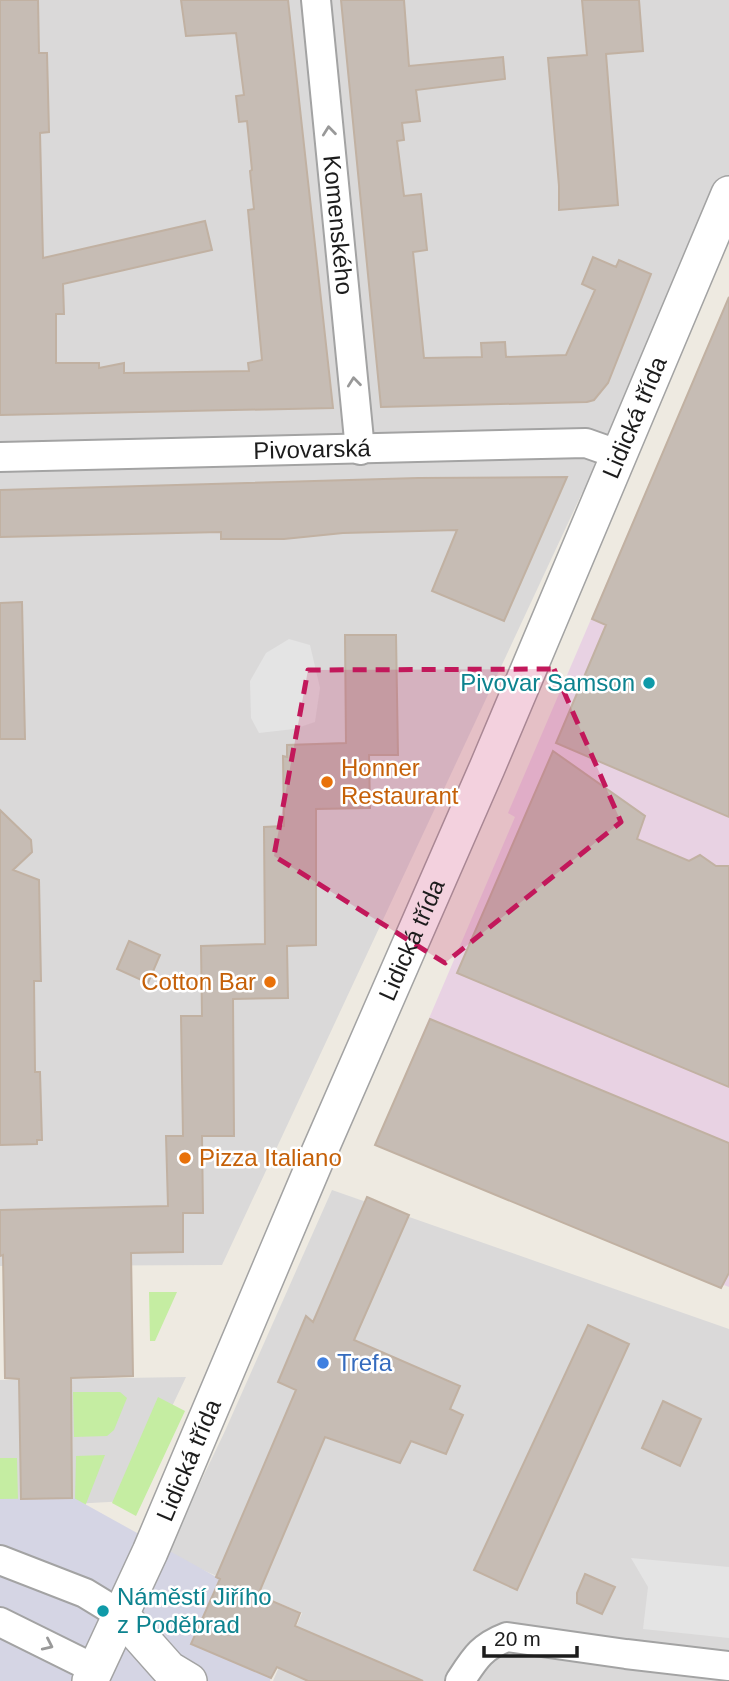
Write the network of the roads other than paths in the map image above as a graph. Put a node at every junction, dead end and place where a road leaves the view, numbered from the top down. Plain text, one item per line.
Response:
1 (316, 0) edge
2 (729, 194) edge
3 (360, 450) junction
4 (620, 455) junction
5 (0, 457) edge
6 (0, 1560) edge
7 (121, 1615) junction
8 (0, 1622) edge
9 (729, 1666) edge
10 (101, 1677) edge
11 (189, 1681) edge
12 (460, 1681) edge

3 -> 1 street, Komenského
2 - 4 street, Lidická třída
3 - 4 street, Pivovarská
3 - 5 street, Pivovarská
4 - 7 street, Lidická třída
6 - 7 street
7 - 10 street, Lidická třída
7 - 11 street
8 -> 10 street
9 - 12 street

